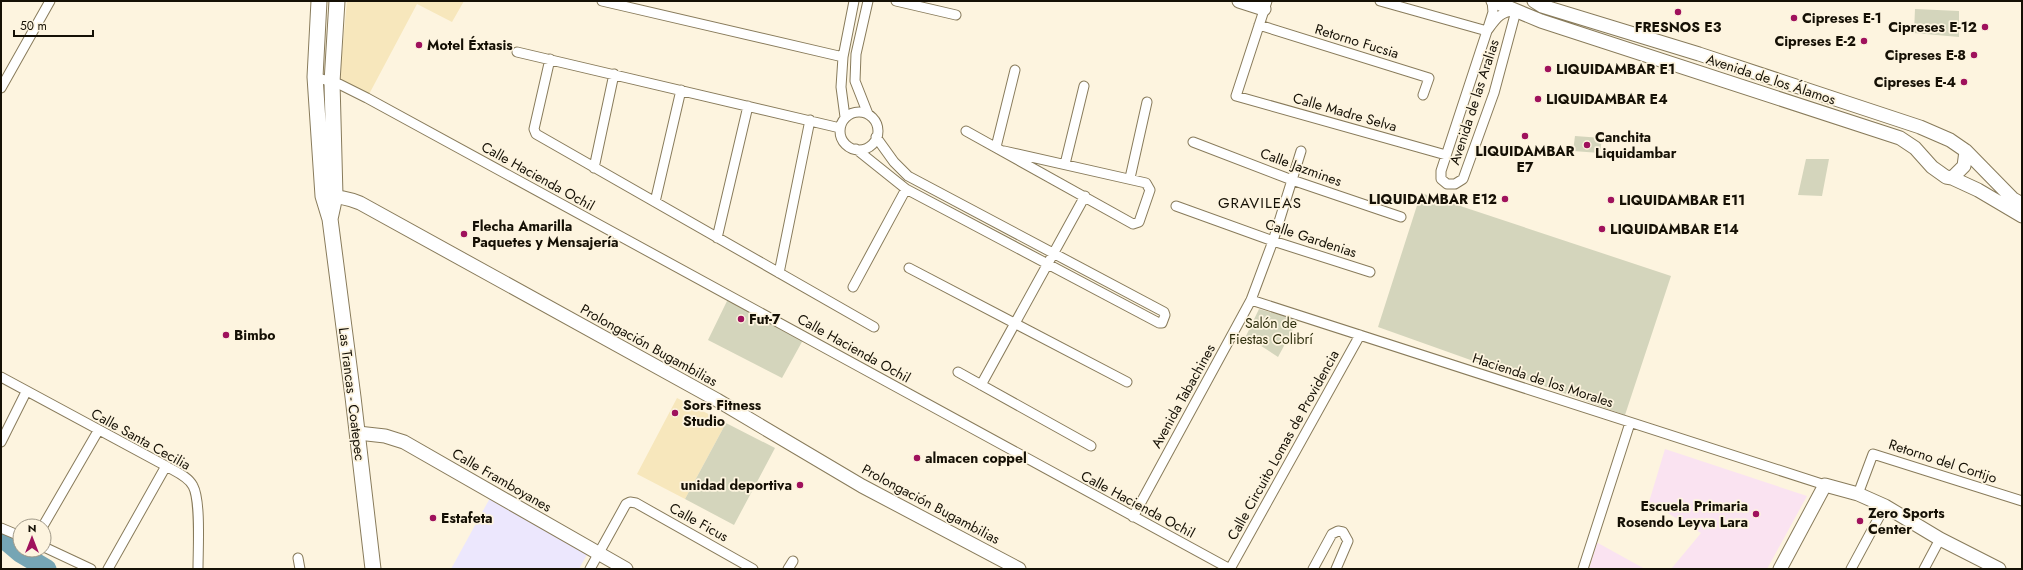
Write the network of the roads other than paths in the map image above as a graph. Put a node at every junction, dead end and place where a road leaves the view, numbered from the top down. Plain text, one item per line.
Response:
1 (50, 1) edge
2 (319, 1) edge
3 (337, 1) edge
4 (602, 1) edge
5 (854, 1) edge
6 (868, 1) edge
7 (896, 1) edge
8 (1239, 1) edge
9 (1380, 1) edge
10 (1493, 1) edge
11 (1534, 1) edge
12 (1265, 5) edge
13 (1516, 11) junction
14 (956, 14) dead end
15 (850, 21) junction
16 (862, 25) junction
17 (1259, 25) junction
18 (1487, 31) junction
19 (517, 52) dead end
20 (842, 57) junction
21 (550, 60) junction
22 (1015, 70) dead end
23 (614, 74) junction
24 (315, 77) junction
25 (332, 82) junction
26 (1084, 86) dead end
27 (1, 88) edge
28 (681, 90) junction
29 (1423, 95) dead end
30 (1147, 102) dead end
31 (748, 106) junction
32 (868, 114) junction
33 (845, 117) junction
34 (810, 120) junction
35 (840, 128) junction
36 (966, 131) dead end
37 (876, 136) junction
38 (1193, 142) dead end
39 (856, 149) junction
40 (1000, 149) junction
41 (1301, 151) dead end
42 (1966, 151) junction
43 (1446, 155) junction
44 (1065, 164) junction
45 (594, 168) junction
46 (1130, 178) junction
47 (1952, 178) junction
48 (1292, 180) junction
49 (906, 189) junction
50 (329, 196) junction
51 (1085, 196) junction
52 (947, 197) junction
53 (655, 202) junction
54 (2022, 204) edge
55 (1176, 206) dead end
56 (941, 208) junction
57 (2022, 216) edge
58 (1401, 217) dead end
59 (717, 238) junction
60 (1273, 241) junction
61 (1054, 254) junction
62 (1048, 264) junction
63 (909, 268) dead end
64 (1370, 272) dead end
65 (778, 273) junction
66 (853, 287) dead end
67 (1251, 300) junction
68 (1016, 324) junction
69 (874, 327) dead end
70 (1360, 335) junction
71 (958, 372) dead end
72 (1, 377) edge
73 (1127, 382) dead end
74 (981, 385) junction
75 (26, 392) junction
76 (1630, 423) junction
77 (98, 431) junction
78 (358, 433) junction
79 (1, 442) edge
80 (1091, 446) dead end
81 (166, 466) junction
82 (1825, 485) junction
83 (1858, 494) junction
84 (2022, 501) edge
85 (1885, 506) junction
86 (1133, 517) junction
87 (48, 518) edge
88 (1, 528) edge
89 (12, 533) edge
90 (1940, 539) junction
91 (52, 551) edge
92 (598, 554) junction
93 (298, 558) dead end
94 (793, 561) dead end
95 (91, 569) edge
96 (108, 569) edge
97 (198, 569) edge
98 (300, 569) edge
99 (374, 569) edge
100 (590, 569) edge
101 (626, 569) edge
102 (753, 569) edge
103 (788, 569) edge
104 (1019, 569) edge
105 (1230, 569) edge
106 (1313, 569) edge
107 (1336, 569) edge
108 (1583, 569) edge
109 (1780, 569) edge
110 (1851, 569) edge
111 (1924, 569) edge
112 (1997, 569) edge

1 - 27 street
2 - 24 main road, Las Trancas - Coatepec
3 - 25 main road, Las Trancas - Coatepec
4 - 20 street
5 - 15 street
6 - 16 street
7 - 14 street
8 - 12 street
9 - 18 street
10 - 13 street, Avenida de los Álamos
10 - 18 street, Avenida de las Aralias
11 - 42 street, Avenida de los Álamos
12 - 17 street
13 - 18 street, Avenida de las Aralias
13 - 43 street, Avenida de las Aralias
13 - 47 street, Avenida de los Álamos
15 - 16 street
15 - 20 street
16 - 32 street
17 - 29 street, Retorno Fucsia
17 - 43 street, Calle Madre Selva
18 - 43 street, Avenida de las Aralias
19 - 21 street
20 - 33 street
21 - 23 street
21 - 45 street
22 - 40 street
23 - 28 street
23 - 45 street
24 - 25 street, Calle Hacienda Ochil
24 - 50 main road, Las Trancas - Coatepec
25 - 50 main road, Las Trancas - Coatepec
25 - 86 street, Calle Hacienda Ochil
26 - 44 street
28 - 31 street
28 - 53 street
30 - 46 street
31 - 34 street
31 - 59 street
32 - 33 street
32 - 37 street
33 - 35 street
34 - 35 street
34 - 65 street
35 - 39 street
36 - 40 street
37 - 39 street
37 - 52 street
38 - 48 street, Calle Jazmines
39 - 49 street
40 - 44 street
40 - 51 street
41 - 48 street, Avenida Tabachines
42 - 47 street
42 - 54 street, Avenida de los Álamos
44 - 46 street
45 - 53 street
46 - 51 street
47 - 57 street, Avenida de los Álamos
48 - 58 street, Calle Jazmines
48 - 60 street, Avenida Tabachines
49 - 56 street
49 - 66 street
50 - 78 main road, Las Trancas - Coatepec
50 - 104 street, Prolongación Bugambilias
51 - 61 street
52 - 56 street
52 - 61 street
53 - 59 street
55 - 60 street, Calle Gardenias
56 - 62 street
59 - 65 street
60 - 64 street, Calle Gardenias
60 - 67 street, Avenida Tabachines
61 - 62 street
61 - 62 street
62 - 68 street
63 - 68 street
65 - 69 street
67 - 70 street, Hacienda de los Morales
67 - 86 street, Avenida Tabachines
68 - 73 street
68 - 74 street
70 - 76 street, Hacienda de los Morales
70 - 105 street, Calle Circuito Lomas de Providencia
71 - 74 street
72 - 75 street, Calle Santa Cecilia
74 - 80 street
75 - 77 street, Calle Santa Cecilia
75 - 79 street
76 - 82 street, Hacienda de los Morales
76 - 108 street
77 - 81 street, Calle Santa Cecilia
77 - 87 street
78 - 92 street, Calle Framboyanes
78 - 99 main road, Las Trancas - Coatepec
81 - 96 street
81 - 97 street, Calle Santa Cecilia
82 - 83 street
82 - 109 street
83 - 84 street, Retorno del Cortijo
83 - 85 street
85 - 90 street
85 - 110 street
86 - 105 street, Calle Hacienda Ochil
88 - 89 street
90 - 111 street
90 - 112 street
91 - 95 street
92 - 100 street
92 - 101 street, Calle Framboyanes
92 - 102 street, Calle Ficus
93 - 98 street
94 - 103 street
106 - 107 street

